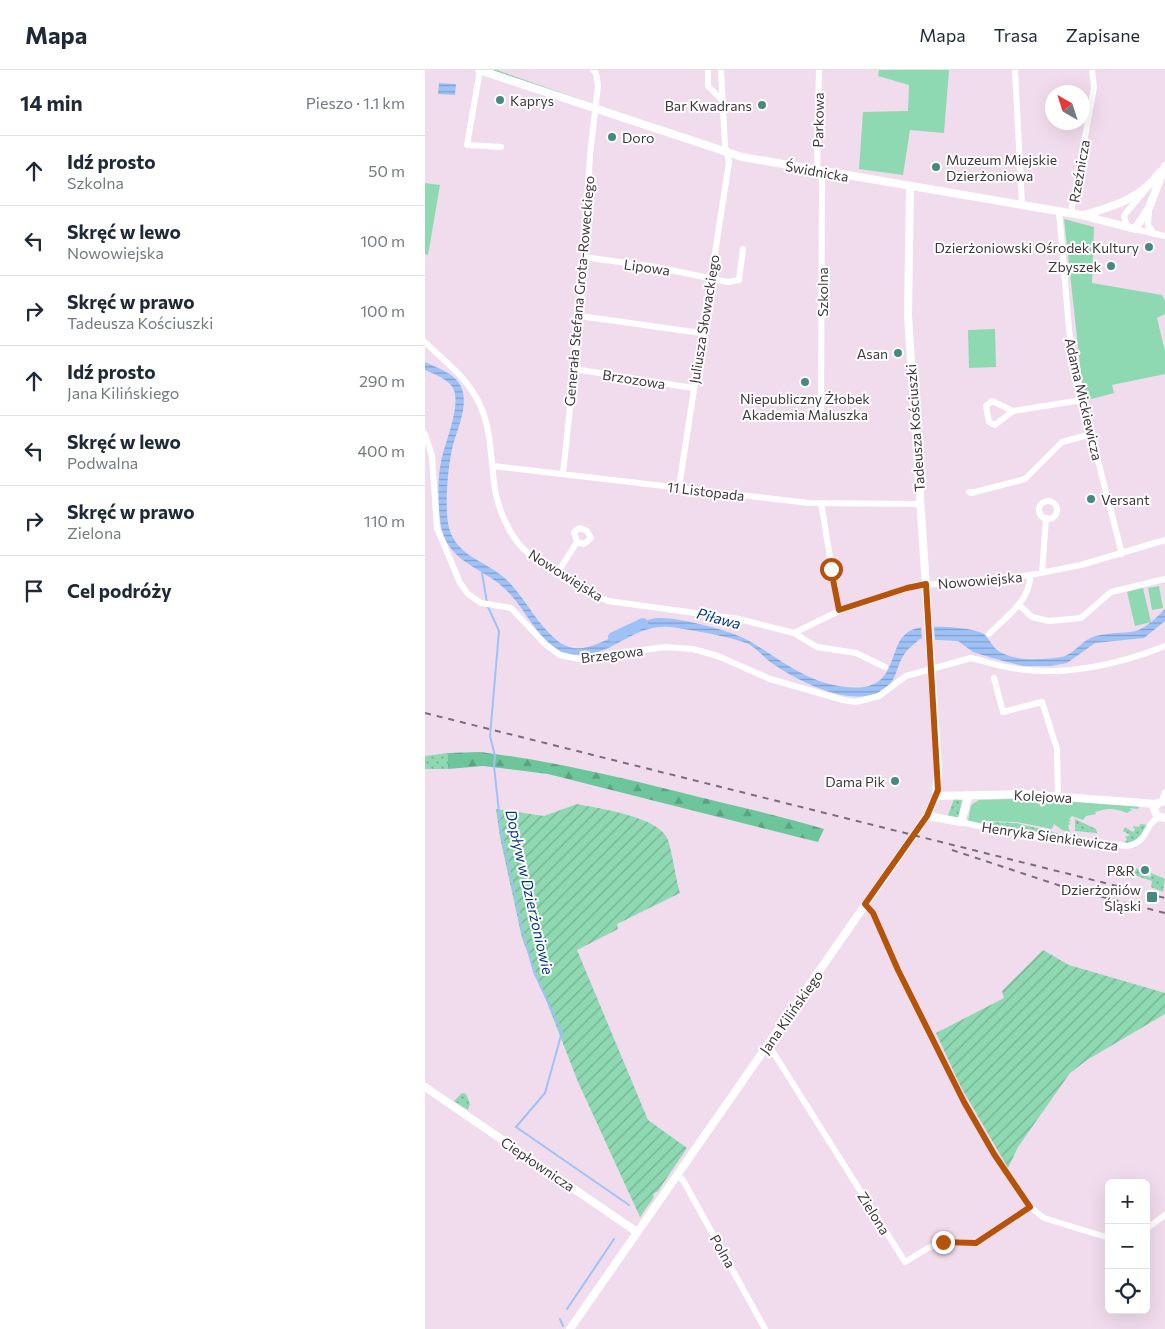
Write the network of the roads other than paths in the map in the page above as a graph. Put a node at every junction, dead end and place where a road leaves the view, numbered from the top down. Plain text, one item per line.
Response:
1 (479, 70) edge
2 (593, 70) edge
3 (708, 70) edge
4 (721, 70) edge
5 (819, 70) edge
6 (1015, 70) edge
7 (1092, 70) edge
8 (721, 87) junction
9 (712, 91) junction
10 (721, 99) junction
11 (595, 109) junction
12 (501, 147) dead end
13 (726, 152) junction
14 (1165, 165) edge
15 (819, 171) junction
16 (910, 186) junction
17 (1148, 187) junction
18 (1022, 205) junction
19 (1149, 208) junction
20 (1059, 211) junction
21 (1071, 214) junction
22 (1081, 215) junction
23 (1131, 228) junction
24 (1153, 234) junction
25 (1165, 236) edge
26 (743, 249) dead end
27 (584, 257) junction
28 (710, 276) junction
29 (580, 316) junction
30 (701, 333) junction
31 (425, 342) edge
32 (574, 369) junction
33 (693, 388) junction
34 (1082, 400) junction
35 (1013, 411) dead end
36 (821, 413) dead end
37 (425, 434) edge
38 (1091, 434) junction
39 (493, 466) junction
40 (563, 473) junction
41 (679, 487) junction
42 (969, 492) dead end
43 (821, 503) junction
44 (920, 504) junction
45 (1046, 518) dead end
46 (1165, 540) edge
47 (577, 542) dead end
48 (1123, 554) junction
49 (558, 572) junction
50 (1042, 573) junction
51 (1030, 575) junction
52 (1165, 579) edge
53 (926, 584) junction
54 (1019, 605) junction
55 (839, 610) junction
56 (794, 632) junction
57 (989, 634) dead end
58 (1165, 646) edge
59 (885, 667) dead end
60 (930, 670) junction
61 (994, 678) dead end
62 (1165, 792) edge
63 (969, 795) junction
64 (1057, 795) junction
65 (936, 796) junction
66 (1157, 804) edge
67 (927, 816) junction
68 (1162, 818) edge
69 (961, 822) junction
70 (865, 904) junction
71 (768, 1044) junction
72 (425, 1087) edge
73 (677, 1175) junction
74 (1030, 1207) junction
75 (1165, 1215) edge
76 (1150, 1225) edge
77 (637, 1232) junction
78 (1105, 1237) edge
79 (570, 1329) edge
80 (765, 1329) edge

1 - 11 street, Świdnicka
1 - 12 street
2 - 11 street, Generała Stefana Grota-Roweckiego
3 - 9 street
4 - 8 street, Juliusza Słowackiego
5 - 15 street, Parkowa
6 - 18 street
7 - 21 street, Rzeźnicza
8 - 9 street
8 - 10 street, Juliusza Słowackiego
9 - 10 street
10 - 13 street, Juliusza Słowackiego
11 - 13 street, Świdnicka
11 - 27 street, Generała Stefana Grota-Roweckiego
13 - 15 street, Świdnicka
13 - 28 street, Juliusza Słowackiego
14 - 17 street
14 - 19 street
15 - 16 street, Świdnicka
15 - 36 street, Szkolna
16 - 18 street, Świdnicka
16 - 44 street, Tadeusza Kościuszki
17 - 22 street
17 - 23 street
18 - 20 street, Świdnicka
19 - 23 street
19 - 24 street
20 - 21 street, Świdnicka
20 - 34 street, Adama Mickiewicza
21 - 22 street, Świdnicka
22 - 23 street, Świdnicka
23 - 24 street, Świdnicka
24 - 25 street, Świdnicka
26 - 28 street, Lipowa
27 - 28 street, Lipowa
27 - 29 street, Generała Stefana Grota-Roweckiego
28 - 30 street, Juliusza Słowackiego
29 - 30 street
29 - 32 street, Generała Stefana Grota-Roweckiego
30 - 33 street, Juliusza Słowackiego
31 - 39 street, Nowowiejska
32 - 33 street, Brzozowa
32 - 40 street, Generała Stefana Grota-Roweckiego
33 - 41 street, Juliusza Słowackiego
34 - 35 street
34 - 38 street, Adama Mickiewicza
37 - 60 street, Brzegowa
38 - 42 street
38 - 48 street, Adama Mickiewicza
39 - 40 street, 11 Listopada
39 - 49 street, Nowowiejska
40 - 41 street, 11 Listopada
41 - 43 street, 11 Listopada
43 - 44 street, 11 Listopada
43 - 55 street
44 - 53 street, Tadeusza Kościuszki
45 - 50 street
46 - 48 street, Nowowiejska
47 - 49 street
48 - 50 street, Nowowiejska
49 - 56 street, Nowowiejska
50 - 51 street, Nowowiejska
51 - 53 street, Nowowiejska
51 - 54 street
52 - 54 street
53 - 55 street, Nowowiejska
53 - 60 street, Tadeusza Kościuszki
54 - 57 street
55 - 56 street, Nowowiejska
56 - 59 street
58 - 60 street, Brzegowa
60 - 65 street, Jana Kilińskiego
61 - 64 street
62 - 66 street
63 - 64 street, Kolejowa
63 - 65 street, Kolejowa
63 - 69 street
64 - 66 street, Kolejowa
65 - 67 street, Jana Kilińskiego
66 - 68 street
67 - 69 street, Henryka Sienkiewicza
67 - 70 street, Jana Kilińskiego
68 - 69 street, Henryka Sienkiewicza
70 - 71 street, Jana Kilińskiego
70 - 74 street
71 - 73 street, Jana Kilińskiego
71 - 74 street, Zielona
72 - 77 street, Ciepłownicza
73 - 77 street, Jana Kilińskiego
73 - 80 street, Polna
74 - 78 street
75 - 76 street
77 - 79 street, Jana Kilińskiego

